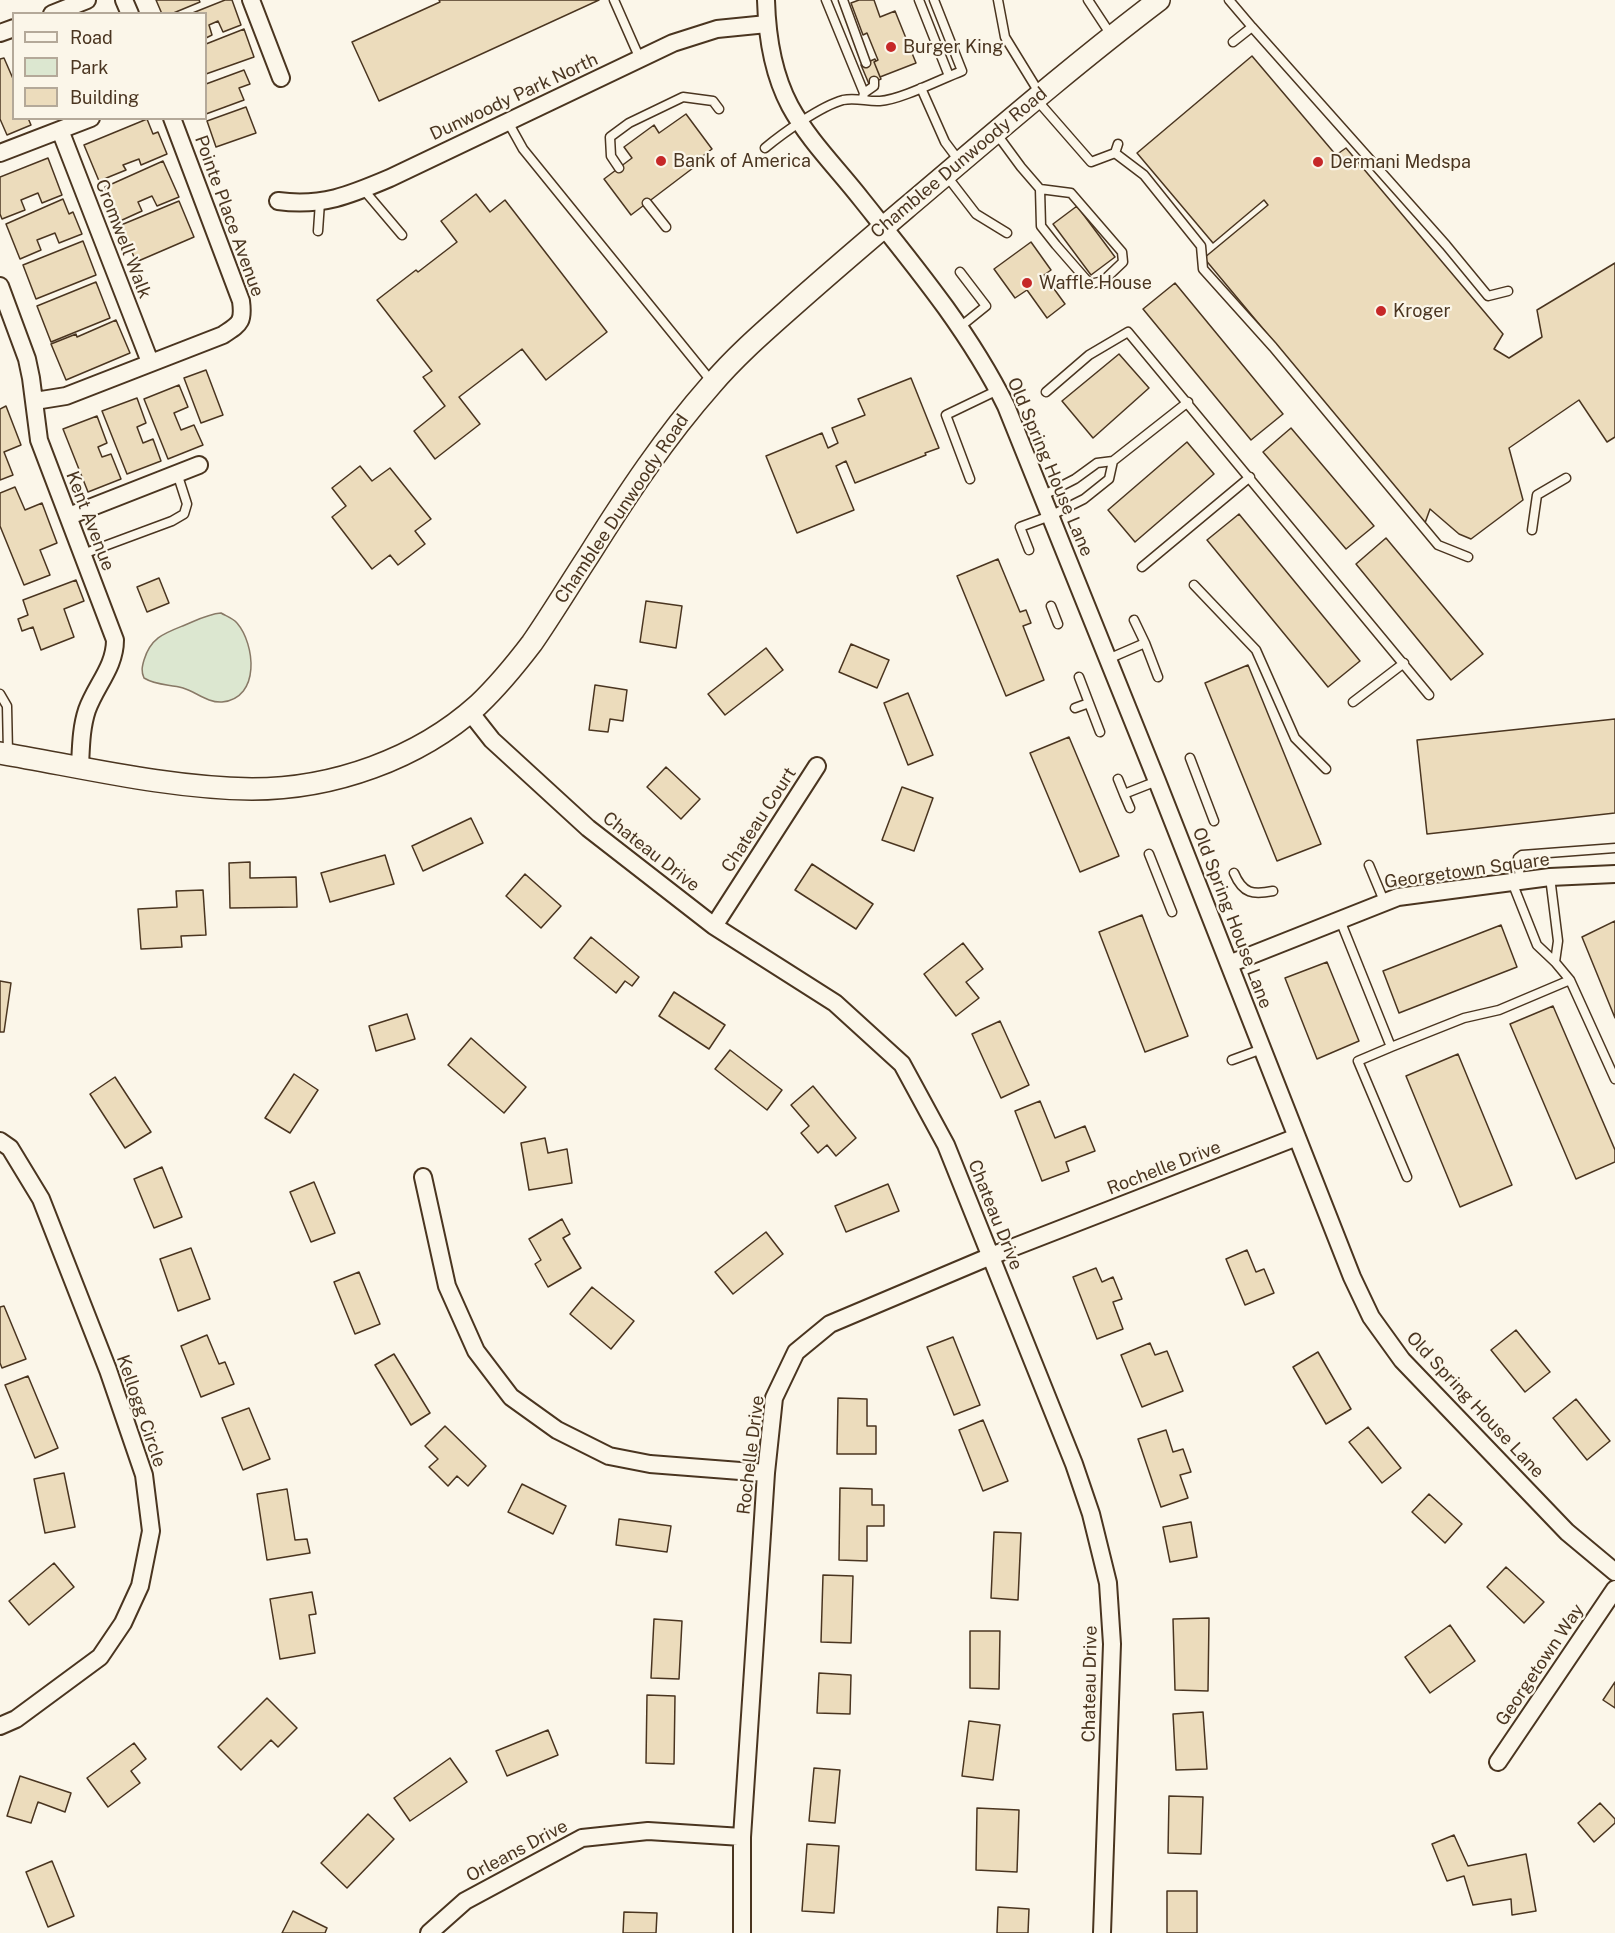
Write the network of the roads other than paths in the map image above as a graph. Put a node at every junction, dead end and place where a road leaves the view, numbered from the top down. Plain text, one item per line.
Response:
1 (87, 0) edge
2 (251, 0) edge
3 (614, 0) edge
4 (766, 0) edge
5 (826, 0) edge
6 (842, 0) edge
7 (919, 0) edge
8 (934, 0) edge
9 (998, 0) edge
10 (1088, 0) edge
11 (1159, 0) edge
12 (1229, 0) edge
13 (56, 12) edge
14 (767, 24) junction
15 (1252, 27) junction
16 (1112, 36) junction
17 (1233, 42) dead end
18 (640, 59) junction
19 (866, 63) dead end
20 (949, 76) junction
21 (281, 78) dead end
22 (874, 81) dead end
23 (921, 87) junction
24 (863, 95) junction
25 (1038, 97) junction
26 (719, 109) dead end
27 (86, 120) edge
28 (173, 120) edge
29 (508, 122) junction
30 (800, 123) junction
31 (60, 130) junction
32 (996, 133) junction
33 (765, 148) dead end
34 (0, 153) edge
35 (619, 168) dead end
36 (953, 168) junction
37 (363, 189) junction
38 (1040, 189) junction
39 (278, 201) dead end
40 (320, 202) junction
41 (647, 203) dead end
42 (666, 227) dead end
43 (884, 227) junction
44 (318, 231) dead end
45 (1007, 233) dead end
46 (402, 236) dead end
47 (960, 272) dead end
48 (0, 286) edge
49 (1508, 291) dead end
50 (960, 327) junction
51 (150, 362) junction
52 (712, 383) junction
53 (998, 390) junction
54 (1046, 392) dead end
55 (34, 401) junction
56 (1188, 402) junction
57 (1113, 461) junction
58 (199, 465) dead end
59 (177, 473) junction
60 (1250, 477) junction
61 (1566, 478) dead end
62 (970, 479) dead end
63 (1042, 496) junction
64 (69, 516) junction
65 (1050, 516) junction
66 (1532, 530) dead end
67 (1029, 550) dead end
68 (83, 554) junction
69 (1467, 556) dead end
70 (1142, 567) dead end
71 (1194, 585) dead end
72 (1051, 606) dead end
73 (1134, 620) dead end
74 (1058, 624) dead end
75 (1145, 643) junction
76 (1108, 659) junction
77 (1404, 663) junction
78 (1079, 677) dead end
79 (1158, 677) dead end
80 (0, 694) edge
81 (1429, 695) dead end
82 (1353, 702) dead end
83 (1089, 703) junction
84 (1075, 708) dead end
85 (470, 712) junction
86 (1100, 732) dead end
87 (4, 753) edge
88 (1190, 758) dead end
89 (80, 766) junction
90 (817, 766) dead end
91 (1326, 769) dead end
92 (1118, 779) dead end
93 (1157, 781) junction
94 (1124, 794) junction
95 (1130, 808) dead end
96 (1214, 821) dead end
97 (1615, 848) edge
98 (1149, 854) dead end
99 (1369, 865) dead end
100 (1234, 873) dead end
101 (1615, 874) edge
102 (1550, 877) junction
103 (1516, 881) junction
104 (1274, 891) dead end
105 (1384, 901) junction
106 (1172, 912) dead end
107 (1340, 920) junction
108 (714, 926) junction
109 (1555, 962) junction
110 (1229, 964) junction
111 (1570, 980) junction
112 (1391, 1047) junction
113 (1262, 1049) junction
114 (1232, 1060) dead end
115 (1615, 1079) edge
116 (1297, 1137) junction
117 (0, 1142) edge
118 (1407, 1177) dead end
119 (423, 1178) dead end
120 (991, 1256) junction
121 (766, 1473) junction
122 (1615, 1572) edge
123 (1615, 1589) edge
124 (0, 1726) edge
125 (1498, 1762) dead end
126 (742, 1838) junction
127 (429, 1933) edge
128 (742, 1933) edge
129 (1102, 1933) edge

1 - 13 street
2 - 21 street
3 - 18 lane
4 - 14 street, Old Spring House Lane
5 - 24 lane
6 - 19 lane
7 - 20 lane
8 - 20 lane
9 - 25 lane
10 - 16 lane
11 - 16 street, Chamblee Dunwoody Road
12 - 15 lane
14 - 18 street, Dunwoody Park North
14 - 30 street, Old Spring House Lane
15 - 17 lane
15 - 49 lane
16 - 25 street, Chamblee Dunwoody Road
18 - 29 street, Dunwoody Park North
20 - 23 lane
22 - 24 lane
23 - 24 lane
23 - 36 lane
24 - 30 lane
25 - 32 street, Chamblee Dunwoody Road
25 - 69 lane
26 - 35 lane
27 - 31 street
28 - 51 street, Pointe Place Avenue
29 - 37 street, Dunwoody Park North
29 - 52 lane
30 - 33 lane
30 - 43 street, Old Spring House Lane
31 - 34 street
31 - 51 street, Cromwell Walk
32 - 36 street, Chamblee Dunwoody Road
32 - 38 lane
36 - 43 street, Chamblee Dunwoody Road
36 - 45 lane
37 - 40 street, Dunwoody Park North
37 - 46 lane
38 - 38 lane
39 - 40 street, Dunwoody Park North
40 - 44 lane
41 - 42 lane
43 - 50 street, Old Spring House Lane
43 - 52 street, Chamblee Dunwoody Road
47 - 50 lane
48 - 55 street, Kent Avenue
50 - 53 street, Old Spring House Lane
51 - 55 street, Pointe Place Avenue
52 - 85 street, Chamblee Dunwoody Road
53 - 62 lane
53 - 63 street, Old Spring House Lane
54 - 56 lane
55 - 64 street, Kent Avenue
56 - 57 lane
56 - 60 lane
57 - 63 lane
57 - 65 lane
58 - 59 street
59 - 64 street
59 - 68 lane
60 - 70 lane
60 - 77 lane
61 - 66 lane
63 - 65 street, Old Spring House Lane
64 - 68 street, Kent Avenue
65 - 67 lane
65 - 76 street, Old Spring House Lane
68 - 89 street, Kent Avenue
71 - 91 lane
72 - 74 lane
73 - 75 lane
75 - 76 lane
75 - 79 lane
76 - 93 street, Old Spring House Lane
77 - 81 lane
77 - 82 lane
78 - 83 lane
80 - 87 lane
83 - 84 lane
83 - 86 lane
85 - 89 street, Chamblee Dunwoody Road
85 - 108 street, Chateau Drive
87 - 89 street, Chamblee Dunwoody Road
88 - 96 lane
90 - 108 street, Chateau Court
92 - 94 lane
93 - 94 lane
93 - 110 street, Old Spring House Lane
94 - 95 lane
97 - 103 lane
98 - 106 lane
99 - 105 lane
100 - 104 lane
101 - 102 street, Georgetown Square
102 - 103 street, Georgetown Square
102 - 109 lane
103 - 105 street, Georgetown Square
103 - 109 lane
105 - 107 street, Georgetown Square
107 - 110 street, Georgetown Square
107 - 112 lane
108 - 120 street, Chateau Drive
109 - 111 lane
110 - 113 street, Old Spring House Lane
111 - 112 lane
111 - 115 lane
112 - 118 lane
113 - 114 lane
113 - 116 street, Old Spring House Lane
116 - 120 street, Rochelle Drive
116 - 122 street, Old Spring House Lane
117 - 124 street, Kellogg Circle
119 - 121 street
120 - 121 street, Rochelle Drive
120 - 129 street, Chateau Drive
121 - 126 street, Rochelle Drive
123 - 125 street, Georgetown Way
126 - 127 street, Orleans Drive
126 - 128 street, Rochelle Drive

